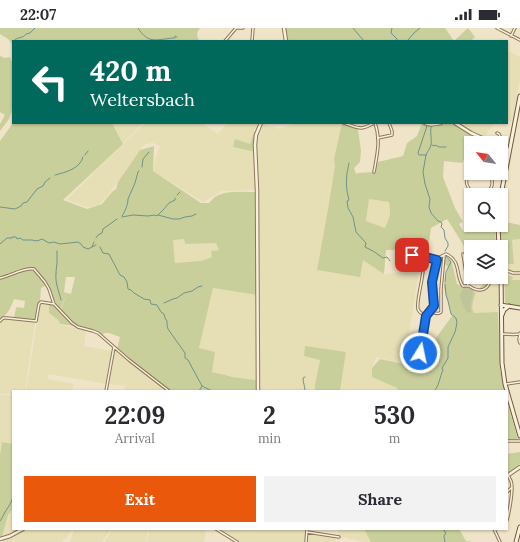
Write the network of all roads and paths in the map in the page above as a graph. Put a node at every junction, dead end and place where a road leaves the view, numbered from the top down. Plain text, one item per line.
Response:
1 (242, 28) edge
2 (253, 28) edge
3 (284, 28) edge
4 (497, 28) edge
5 (515, 28) edge
6 (511, 36) junction
7 (226, 40) edge
8 (252, 40) edge
9 (286, 40) edge
10 (520, 40) edge
11 (520, 96) edge
12 (261, 124) edge
13 (352, 124) edge
14 (372, 124) edge
15 (374, 124) edge
16 (389, 124) edge
17 (457, 124) edge
18 (497, 133) dead end
19 (476, 136) edge
20 (500, 136) edge
21 (378, 138) junction
22 (510, 150) joint
23 (374, 172) dead end
24 (493, 180) edge
25 (488, 184) dead end
26 (491, 187) joint
27 (502, 188) edge
28 (463, 254) dead end
29 (444, 256) junction
30 (399, 260) dead end
31 (437, 260) junction
32 (423, 270) dead end
33 (508, 272) edge
34 (520, 273) edge
35 (0, 278) edge
36 (489, 284) edge
37 (501, 284) edge
38 (468, 286) junction
39 (54, 304) junction
40 (501, 305) junction
41 (510, 306) junction
42 (520, 308) edge
43 (430, 311) junction
44 (501, 315) junction
45 (426, 316) junction
46 (0, 321) edge
47 (520, 333) edge
48 (501, 334) junction
49 (520, 343) edge
50 (114, 347) junction
51 (418, 366) dead end
52 (520, 382) edge
53 (506, 384) junction
54 (106, 390) edge
55 (168, 390) edge
56 (258, 390) edge
57 (507, 390) edge
58 (508, 393) edge
59 (520, 436) edge
60 (508, 441) edge
61 (520, 441) edge
62 (520, 467) edge
63 (508, 475) edge
64 (508, 477) edge
65 (512, 486) junction
66 (508, 491) edge
67 (508, 514) edge
68 (520, 527) edge
69 (21, 530) edge
70 (218, 530) edge
71 (494, 530) edge
72 (307, 532) joint
73 (339, 538) dead end
74 (0, 539) edge
75 (237, 542) edge
76 (306, 542) edge
77 (500, 542) edge
78 (516, 542) edge

1 - 7 street
2 - 8 street
3 - 9 street
4 - 6 street
5 - 6 street
6 - 10 street
11 - 22 main road
12 - 56 street
13 - 14 street
15 - 21 street
16 - 21 street
17 - 19 street
18 - 20 street
21 - 23 street
22 - 27 main road
24 - 26 street
25 - 26 street
28 - 38 street
29 - 31 street
29 - 38 street
29 - 43 street
30 - 31 street
31 - 43 street
32 - 45 street
33 - 34 street
35 - 39 street
36 - 38 street
37 - 40 main road
39 - 46 street
39 - 50 street
40 - 41 main road
40 - 44 main road
41 - 42 main road
41 - 44 main road
43 - 45 street
44 - 48 main road
45 - 51 street
47 - 48 street
47 - 49 street
48 - 53 main road
50 - 54 street
50 - 55 street
52 - 53 street
53 - 57 main road
58 - 59 main road
60 - 61 street
62 - 63 street
64 - 65 street
65 - 66 street
65 - 67 street
68 - 78 main road
69 - 74 street
70 - 75 street
71 - 77 street
72 - 73 street
72 - 76 street

